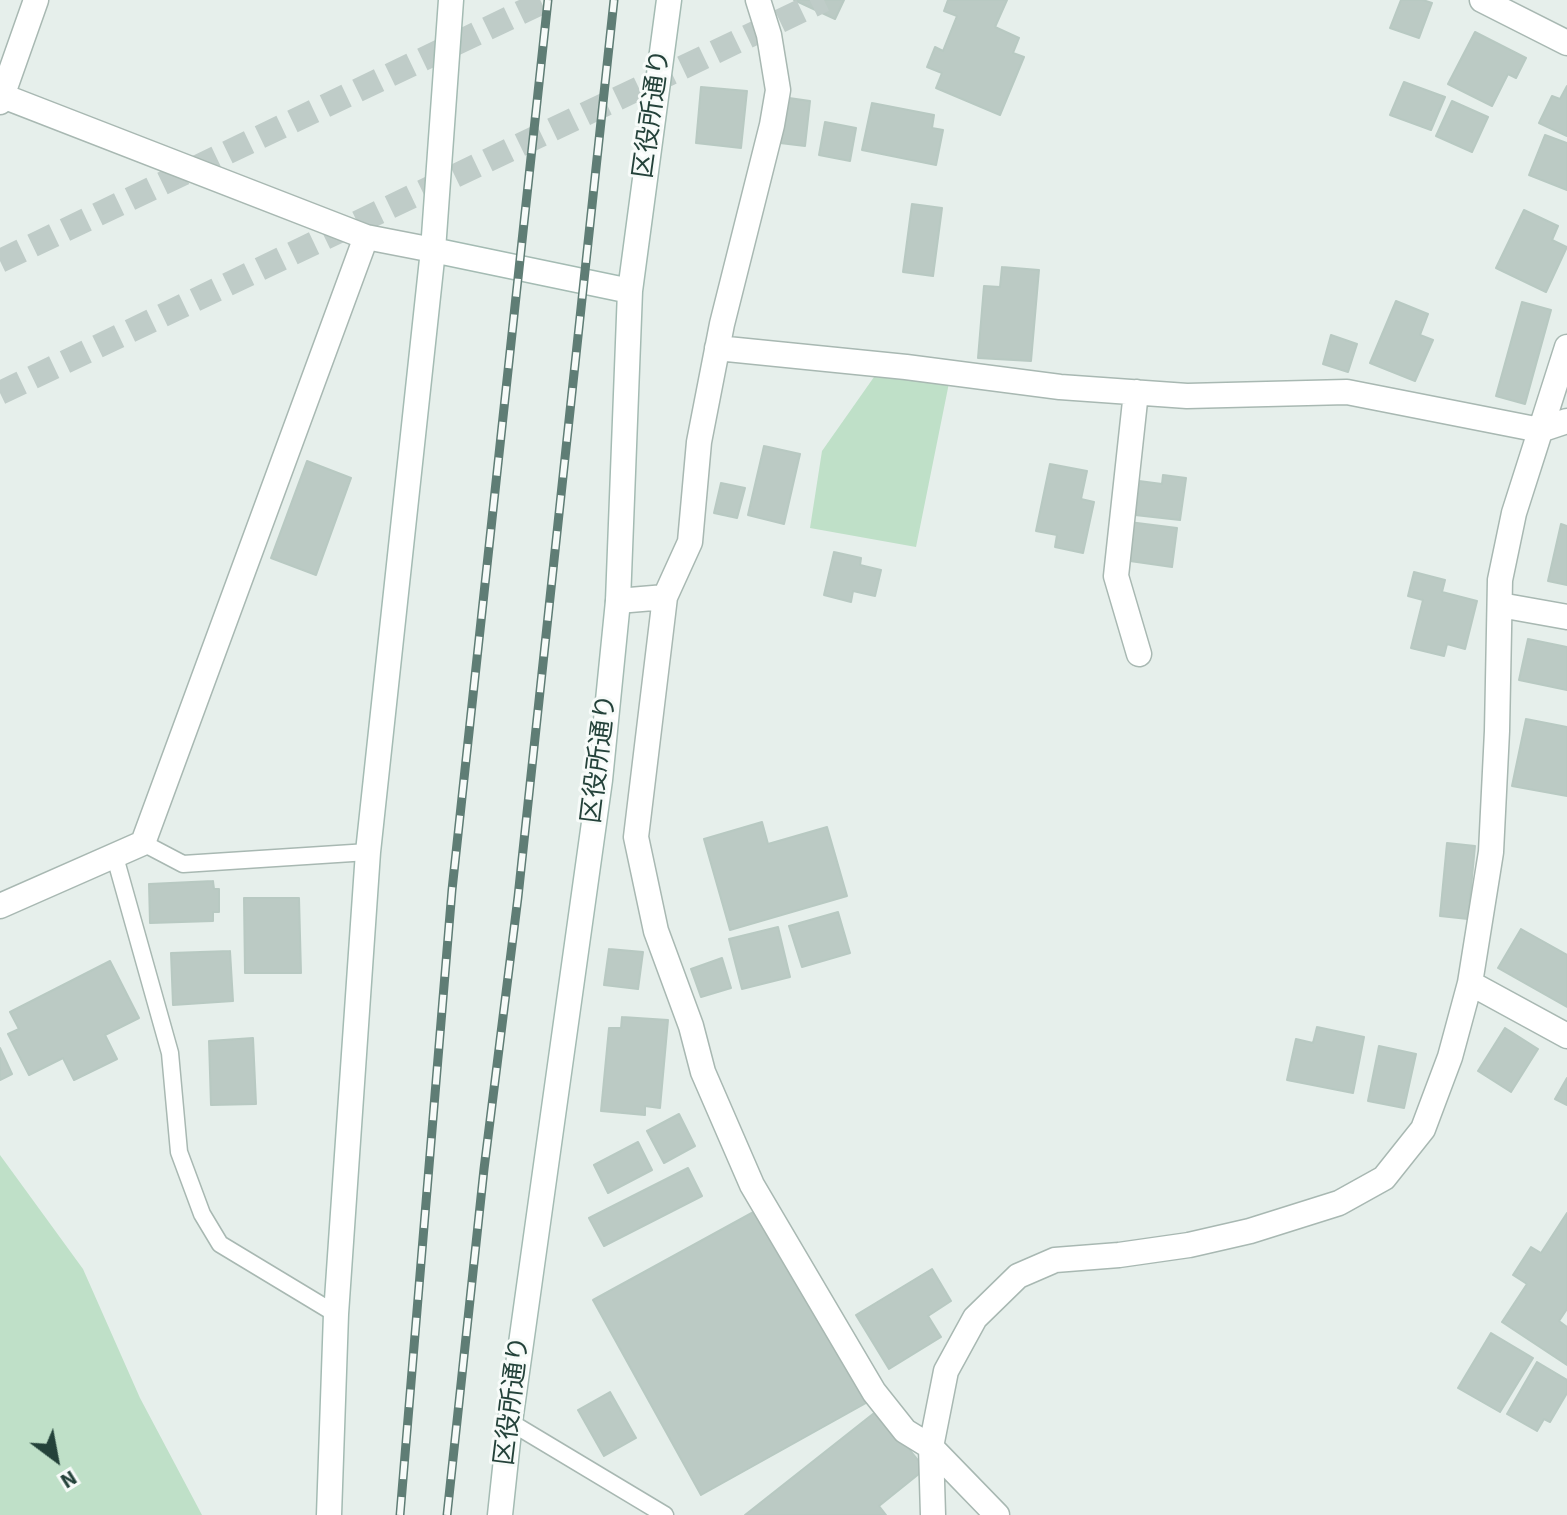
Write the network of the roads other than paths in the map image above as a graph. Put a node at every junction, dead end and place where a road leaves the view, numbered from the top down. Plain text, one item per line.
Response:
1 (36, 0) edge
2 (451, 0) edge
3 (669, 0) edge
4 (758, 0) edge
5 (1482, 0) edge
6 (1567, 43) edge
7 (1, 98) edge
8 (366, 237) junction
9 (433, 250) junction
10 (630, 291) junction
11 (1567, 347) edge
12 (717, 348) junction
13 (1136, 392) junction
14 (1567, 421) edge
15 (1540, 430) junction
16 (665, 597) junction
17 (618, 601) junction
18 (1500, 605) junction
19 (1567, 617) edge
20 (1139, 654) dead end
21 (143, 843) junction
22 (368, 852) junction
23 (115, 857) junction
24 (0, 906) edge
25 (1470, 983) junction
26 (1567, 1036) edge
27 (336, 1314) junction
28 (510, 1422) junction
29 (931, 1447) junction
30 (329, 1515) edge
31 (500, 1515) edge
32 (665, 1515) edge
33 (933, 1515) edge
34 (997, 1515) edge

1 - 7 street
2 - 9 street
3 - 10 street, 区役所通り
4 - 12 street
5 - 6 street
7 - 8 street
8 - 9 street
8 - 21 street
9 - 10 street
9 - 22 street
10 - 17 street, 区役所通り
11 - 15 street
12 - 13 street
12 - 16 street
13 - 15 street
13 - 20 street
14 - 15 street
15 - 18 street
16 - 17 street
16 - 29 street
17 - 28 street, 区役所通り
18 - 19 street
18 - 25 street
21 - 22 lane
21 - 23 street
22 - 27 street
23 - 24 street
23 - 27 lane
25 - 26 street
25 - 29 street
27 - 30 street
28 - 31 street, 区役所通り
28 - 32 lane
29 - 33 street
29 - 34 street

